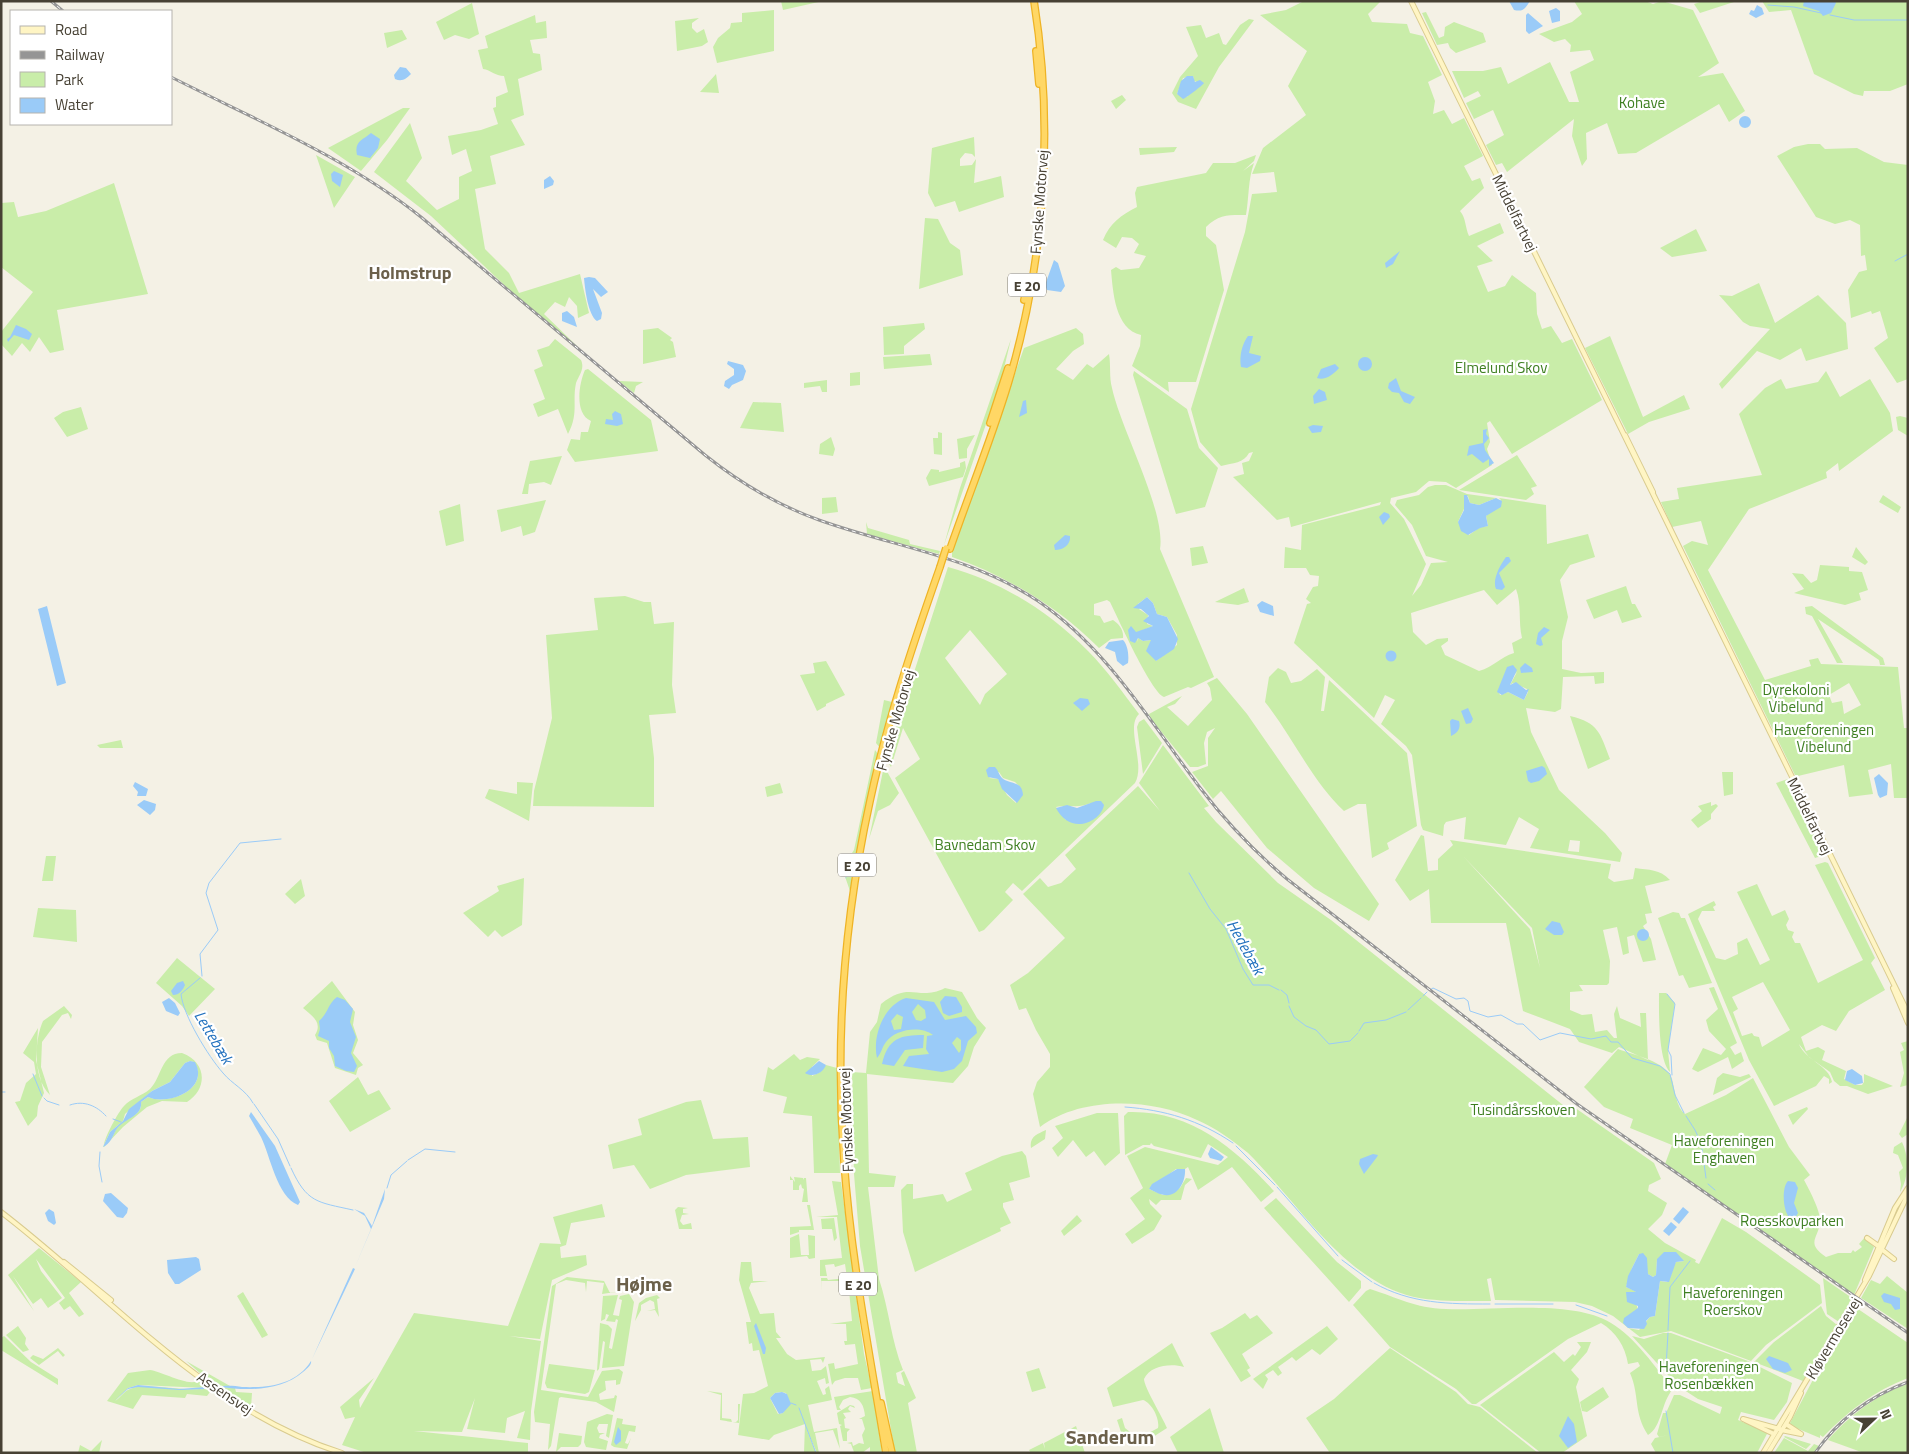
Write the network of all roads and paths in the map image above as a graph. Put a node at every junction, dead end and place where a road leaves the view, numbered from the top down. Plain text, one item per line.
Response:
1 (1033, 1) edge
2 (1411, 1) edge
3 (941, 567) junction
4 (1886, 970) junction
5 (1900, 1004) junction
6 (1908, 1013) edge
7 (1908, 1018) edge
8 (1908, 1023) edge
9 (1908, 1188) edge
10 (1908, 1194) edge
11 (1, 1212) edge
12 (1867, 1238) dead end
13 (1880, 1248) junction
14 (1894, 1260) dead end
15 (1860, 1291) junction
16 (1805, 1384) junction
17 (1743, 1419) dead end
18 (1780, 1429) junction
19 (342, 1453) edge
20 (888, 1453) edge
21 (1767, 1453) edge

1 - 3 highway, Fynske Motorvej / E 20, bridge
2 - 4 main road, Middelfartvej
3 - 20 highway, Fynske Motorvej / E 20
3 - 20 highway, Fynske Motorvej / E 20
4 - 5 main road, Middelfartvej
4 - 6 main road, Middelfartvej
5 - 7 main road
5 - 8 main road, Middelfartvej
9 - 13 main road, Kløvermosevej
10 - 13 main road, Kløvermosevej
11 - 19 main road, Assensvej
12 - 13 main road
13 - 14 main road
13 - 15 main road, Kløvermosevej
13 - 15 main road, Kløvermosevej
15 - 16 main road, Kløvermosevej
16 - 18 main road, Kløvermosevej
16 - 18 main road, Kløvermosevej
17 - 18 main road
18 - 18 main road
18 - 21 main road
18 - 21 main road, Kløvermosevej

